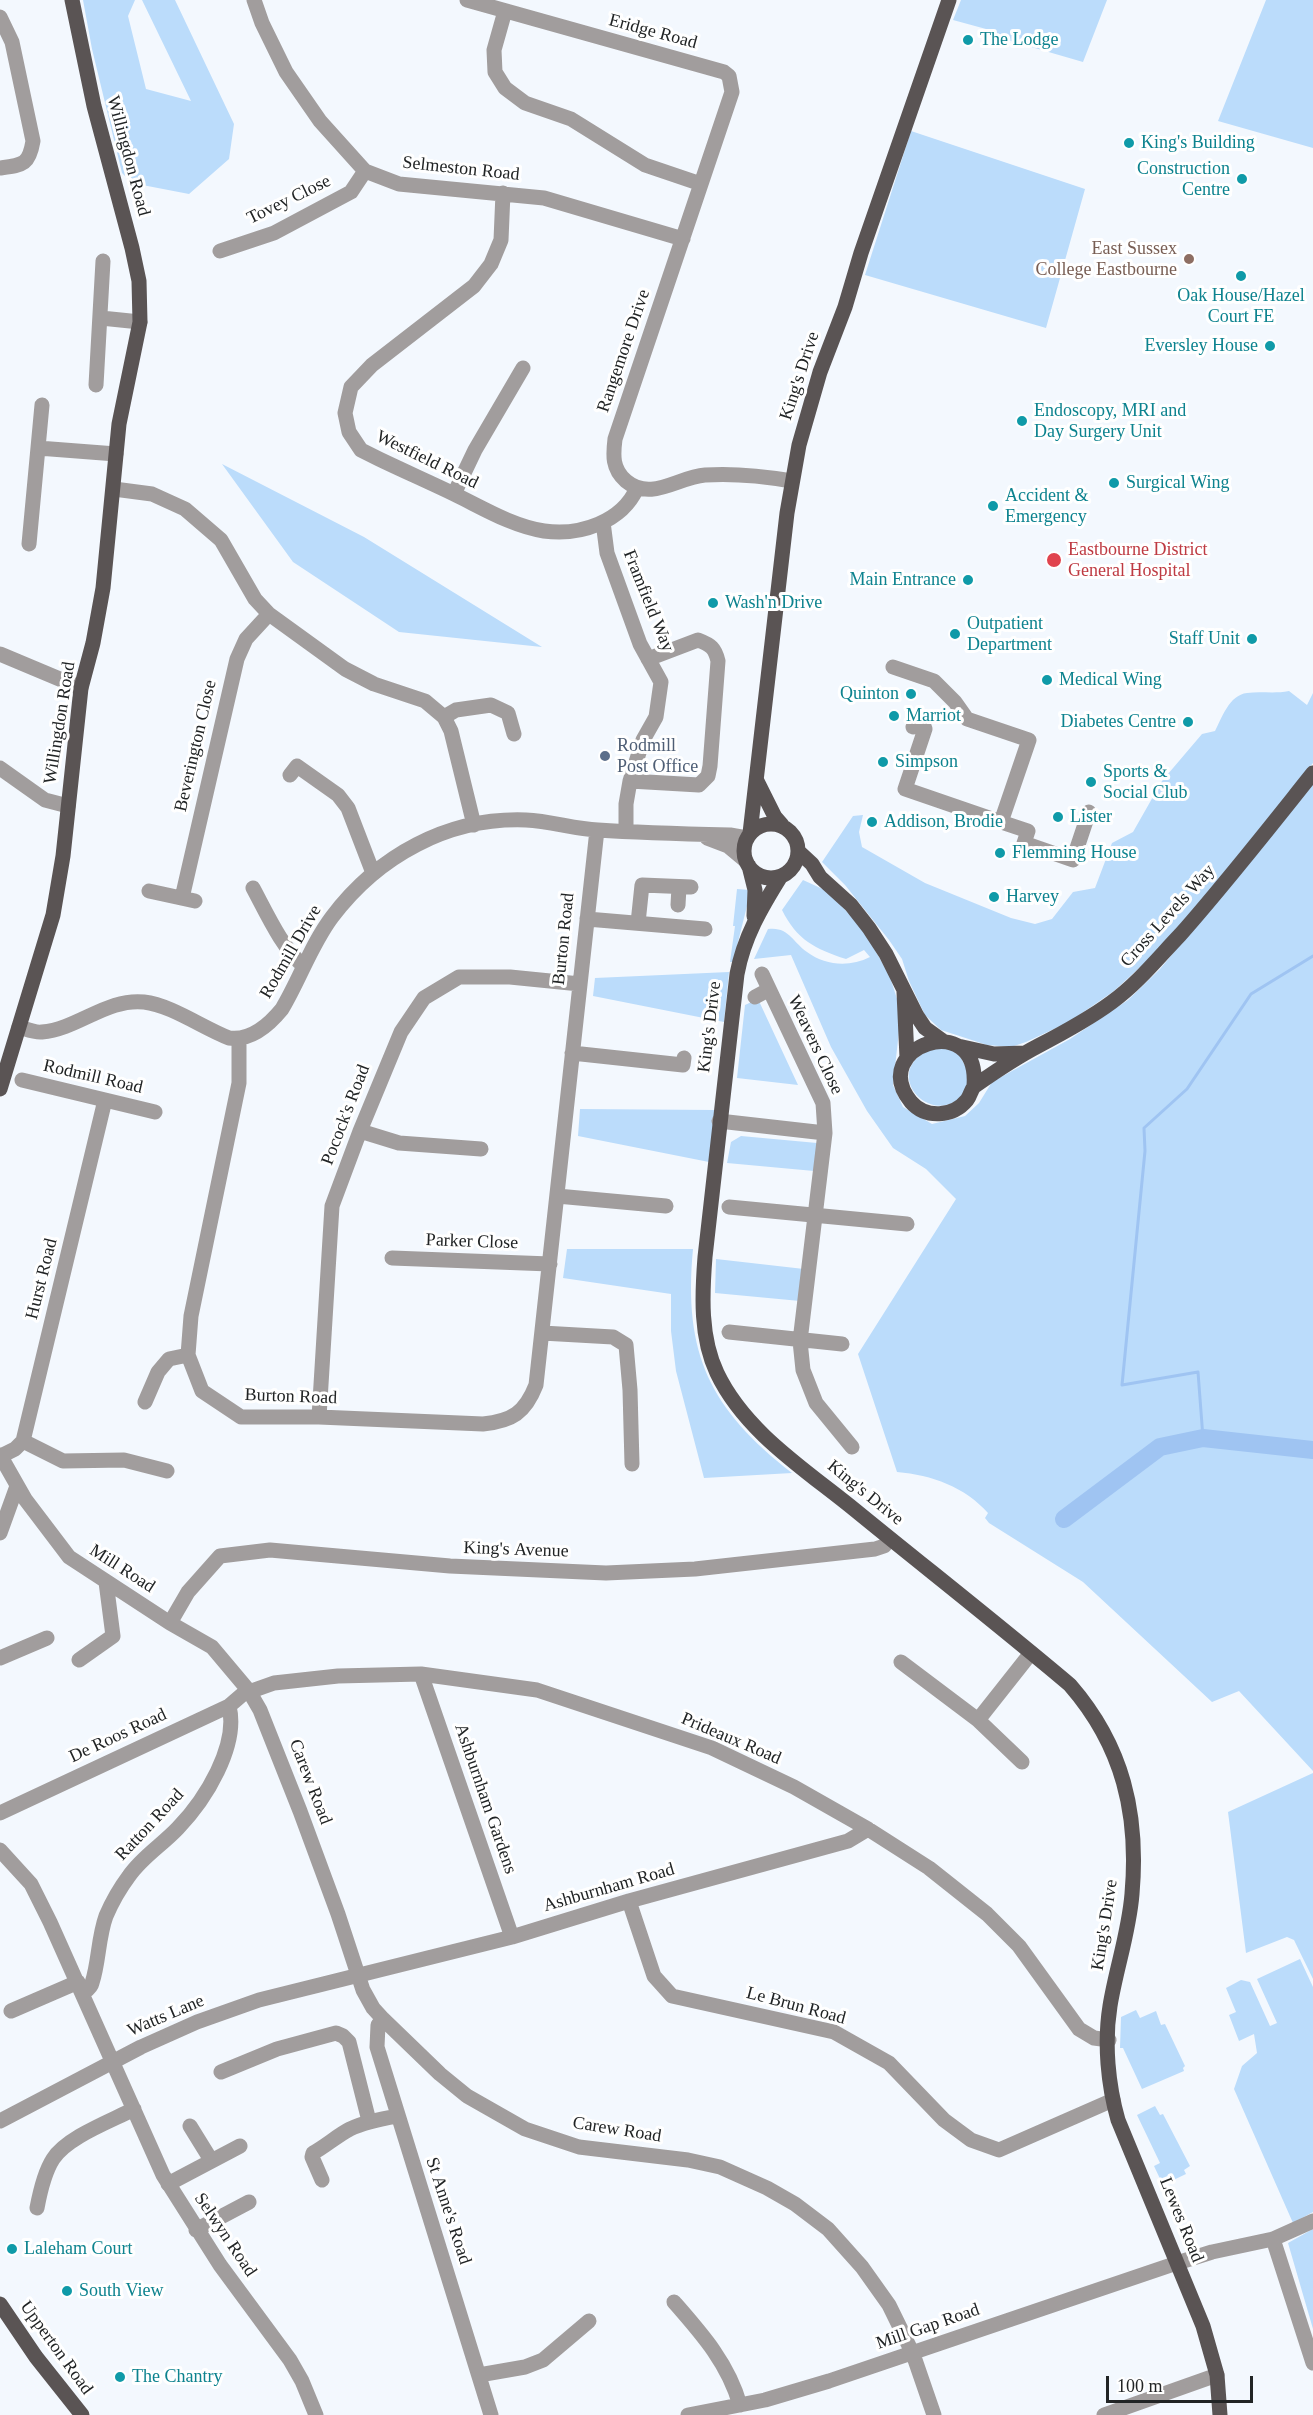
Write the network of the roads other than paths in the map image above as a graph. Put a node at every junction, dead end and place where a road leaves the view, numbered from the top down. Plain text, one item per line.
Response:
1 (72, 0) edge
2 (254, 0) edge
3 (467, 0) edge
4 (950, 0) edge
5 (505, 11) junction
6 (0, 17) edge
7 (724, 72) joint
8 (0, 168) edge
9 (365, 171) junction
10 (701, 184) junction
11 (503, 193) junction
12 (683, 239) junction
13 (220, 251) dead end
14 (103, 261) dead end
15 (101, 318) junction
16 (140, 322) junction
17 (523, 368) dead end
18 (96, 385) dead end
19 (42, 405) dead end
20 (38, 448) junction
21 (116, 454) junction
22 (792, 481) junction
23 (638, 488) junction
24 (114, 489) junction
25 (454, 494) junction
26 (603, 522) junction
27 (29, 544) dead end
28 (269, 614) junction
29 (0, 654) edge
30 (648, 658) junction
31 (893, 667) dead end
32 (81, 688) junction
33 (444, 717) junction
34 (913, 727) dead end
35 (514, 734) dead end
36 (0, 768) edge
37 (1313, 773) edge
38 (290, 775) dead end
39 (630, 781) junction
40 (757, 781) junction
41 (68, 806) junction
42 (1089, 812) dead end
43 (1001, 822) junction
44 (474, 825) junction
45 (782, 825) junction
46 (597, 830) junction
47 (626, 831) junction
48 (696, 834) junction
49 (748, 836) junction
50 (798, 851) junction
51 (747, 863) junction
52 (373, 873) junction
53 (783, 875) junction
54 (820, 878) junction
55 (253, 888) dead end
56 (149, 891) dead end
57 (678, 905) dead end
58 (587, 919) junction
59 (754, 919) junction
60 (638, 923) junction
61 (705, 929) dead end
62 (304, 966) junction
63 (762, 975) dead end
64 (580, 984) junction
65 (904, 988) junction
66 (20, 1027) junction
67 (239, 1039) junction
68 (949, 1043) junction
69 (572, 1053) junction
70 (1025, 1053) junction
71 (684, 1058) dead end
72 (907, 1058) junction
73 (22, 1080) dead end
74 (974, 1086) junction
75 (0, 1089) edge
76 (105, 1101) junction
77 (155, 1112) dead end
78 (719, 1121) junction
79 (360, 1131) junction
80 (825, 1133) junction
81 (481, 1149) dead end
82 (556, 1196) junction
83 (666, 1206) dead end
84 (729, 1207) dead end
85 (815, 1215) junction
86 (907, 1224) dead end
87 (392, 1258) dead end
88 (550, 1264) junction
89 (729, 1332) dead end
90 (542, 1333) junction
91 (800, 1341) junction
92 (842, 1344) dead end
93 (188, 1355) junction
94 (145, 1402) dead end
95 (319, 1417) junction
96 (23, 1441) junction
97 (852, 1447) dead end
98 (0, 1455) edge
99 (632, 1464) dead end
100 (167, 1472) dead end
101 (17, 1486) junction
102 (0, 1533) edge
103 (890, 1539) junction
104 (106, 1582) junction
105 (170, 1623) junction
106 (47, 1638) dead end
107 (1031, 1653) junction
108 (0, 1658) edge
109 (79, 1660) dead end
110 (901, 1662) dead end
111 (421, 1674) junction
112 (249, 1691) junction
113 (230, 1706) junction
114 (978, 1720) junction
115 (1022, 1762) dead end
116 (0, 1813) edge
117 (867, 1829) junction
118 (0, 1850) edge
119 (629, 1901) junction
120 (512, 1937) junction
121 (359, 1976) junction
122 (80, 1988) junction
123 (11, 2011) dead end
124 (382, 2019) junction
125 (1109, 2040) junction
126 (114, 2065) junction
127 (221, 2072) dead end
128 (1113, 2100) junction
129 (134, 2109) junction
130 (397, 2116) junction
131 (0, 2121) edge
132 (369, 2121) junction
133 (190, 2126) dead end
134 (240, 2146) dead end
135 (211, 2160) junction
136 (322, 2180) dead end
137 (168, 2184) junction
138 (249, 2202) dead end
139 (37, 2208) dead end
140 (1313, 2221) edge
141 (196, 2230) junction
142 (1273, 2239) junction
143 (1177, 2263) junction
144 (674, 2302) dead end
145 (0, 2304) edge
146 (589, 2321) dead end
147 (913, 2354) junction
148 (1313, 2363) edge
149 (479, 2375) junction
150 (1217, 2376) junction
151 (740, 2405) junction
152 (82, 2415) edge
153 (316, 2415) edge
154 (491, 2415) edge
155 (688, 2415) edge
156 (934, 2415) edge
157 (1104, 2415) edge
158 (1220, 2415) edge

1 - 16 main road, Willingdon Road
2 - 9 street, Selmeston Road
3 - 5 street, Eridge Road
4 - 22 main road, King's Drive
5 - 7 street, Eridge Road
5 - 10 street
6 - 8 street
7 - 10 street, Rangemore Drive
9 - 11 street, Selmeston Road
9 - 13 street, Tovey Close
10 - 12 street, Rangemore Drive
11 - 12 street, Selmeston Road
11 - 25 street, Westfield Road
12 - 23 street, Rangemore Drive
14 - 15 street
15 - 16 street
15 - 18 street
16 - 21 main road, Willingdon Road
17 - 25 street
19 - 20 street
20 - 21 street
20 - 27 street
21 - 24 main road, Willingdon Road
22 - 23 street
22 - 40 main road, King's Drive
23 - 26 street, Westfield Road
24 - 28 street
24 - 32 main road, Willingdon Road
25 - 26 street, Westfield Road
26 - 30 street, Framfield Way
28 - 33 street
28 - 56 street, Beverington Close
29 - 32 street
30 - 39 street, Framfield Way
30 - 39 street
31 - 43 street
32 - 41 main road, Willingdon Road
33 - 35 street
33 - 44 street
34 - 43 street
36 - 41 street
37 - 70 main road, Cross Levels Way
38 - 52 street
39 - 47 street, Framfield Way
40 - 45 main road
40 - 49 main road, King's Drive
41 - 66 main road, Willingdon Road
42 - 43 street
44 - 46 street, Rodmill Drive
44 - 52 street, Rodmill Drive
45 - 49 main road
45 - 50 main road
46 - 47 street, Rodmill Drive
46 - 58 street, Burton Road
47 - 48 street, Rodmill Drive
48 - 49 street, Rodmill Drive
48 - 51 street, Rodmill Drive
49 - 51 main road
50 - 53 main road
50 - 54 main road, Cross Levels Way
51 - 53 main road
51 - 59 main road, King's Drive
52 - 62 street, Rodmill Drive
53 - 54 main road
53 - 59 main road, King's Drive
54 - 65 main road, Cross Levels Way
55 - 62 street
57 - 60 street
58 - 60 street
58 - 64 street, Burton Road
59 - 78 main road, King's Drive
60 - 61 street
62 - 67 street, Rodmill Drive
63 - 80 street, Weavers Close
64 - 69 street, Burton Road
64 - 79 street, Pocock's Road
65 - 68 main road, Cross Levels Way
65 - 72 main road, Cross Levels Way
66 - 67 street
66 - 75 main road, Willingdon Road
67 - 93 street, Burton Road
68 - 70 main road, Cross Levels Way
68 - 72 main road
68 - 74 main road, Cross Levels Way
69 - 71 street
69 - 82 street, Burton Road
70 - 74 main road, Cross Levels Way
72 - 74 main road, Cross Levels Way
73 - 76 street, Rodmill Road
76 - 77 street, Rodmill Road
76 - 96 street, Hurst Road
78 - 80 street
78 - 103 main road, King's Drive
79 - 81 street
79 - 95 street, Pocock's Road
80 - 85 street, Weavers Close
82 - 83 street
82 - 88 street, Burton Road
84 - 85 street
85 - 86 street
85 - 91 street, Weavers Close
87 - 88 street, Parker Close
88 - 90 street, Burton Road
89 - 91 street
90 - 95 street, Burton Road
90 - 99 street
91 - 92 street
91 - 97 street, Weavers Close
93 - 94 street
93 - 95 street, Burton Road
96 - 98 street
96 - 100 street
98 - 101 street, Mill Road
101 - 102 street
101 - 104 street, Mill Road
103 - 105 street, King's Avenue
103 - 107 main road, King's Drive
104 - 105 street, Mill Road
104 - 109 street
105 - 112 street, Mill Road
106 - 108 street
107 - 114 street
107 - 125 main road, King's Drive
110 - 114 street
111 - 112 street, Prideaux Road
111 - 117 street, Prideaux Road
111 - 120 street, Ashburnham Gardens
112 - 113 street, De Roos Road
112 - 121 street, Carew Road
113 - 116 street, De Roos Road
113 - 122 street, Ratton Road
114 - 115 street
117 - 119 street, Ashburnham Road
117 - 125 street, Prideaux Road
118 - 122 street
119 - 120 street, Ashburnham Road
119 - 128 street, Le Brun Road
120 - 121 street, Ashburnham Road
121 - 124 street, Carew Road
121 - 126 street, Watts Lane
122 - 123 street
122 - 126 street
124 - 130 street, St Anne's Road
124 - 147 street, Carew Road
125 - 128 main road, Lewes Road
126 - 129 street, Selwyn Road
126 - 131 street, Watts Lane
127 - 132 street
128 - 143 main road, Lewes Road
129 - 137 street, Selwyn Road
129 - 139 street
130 - 132 street
130 - 149 street, St Anne's Road
132 - 136 street
133 - 135 street
134 - 135 street
135 - 137 street
137 - 141 street, Selwyn Road
138 - 141 street
140 - 142 street, Mill Gap Road
141 - 153 street, Selwyn Road
142 - 143 street, Mill Gap Road
142 - 148 street
143 - 147 street, Mill Gap Road
143 - 150 main road, Lewes Road
144 - 151 street
145 - 152 main road, Upperton Road
146 - 149 street
147 - 151 street, Mill Gap Road
147 - 156 street, Carew Road
149 - 154 street, St Anne's Road
150 - 157 street
150 - 158 main road, Lewes Road
151 - 155 street, Mill Gap Road

